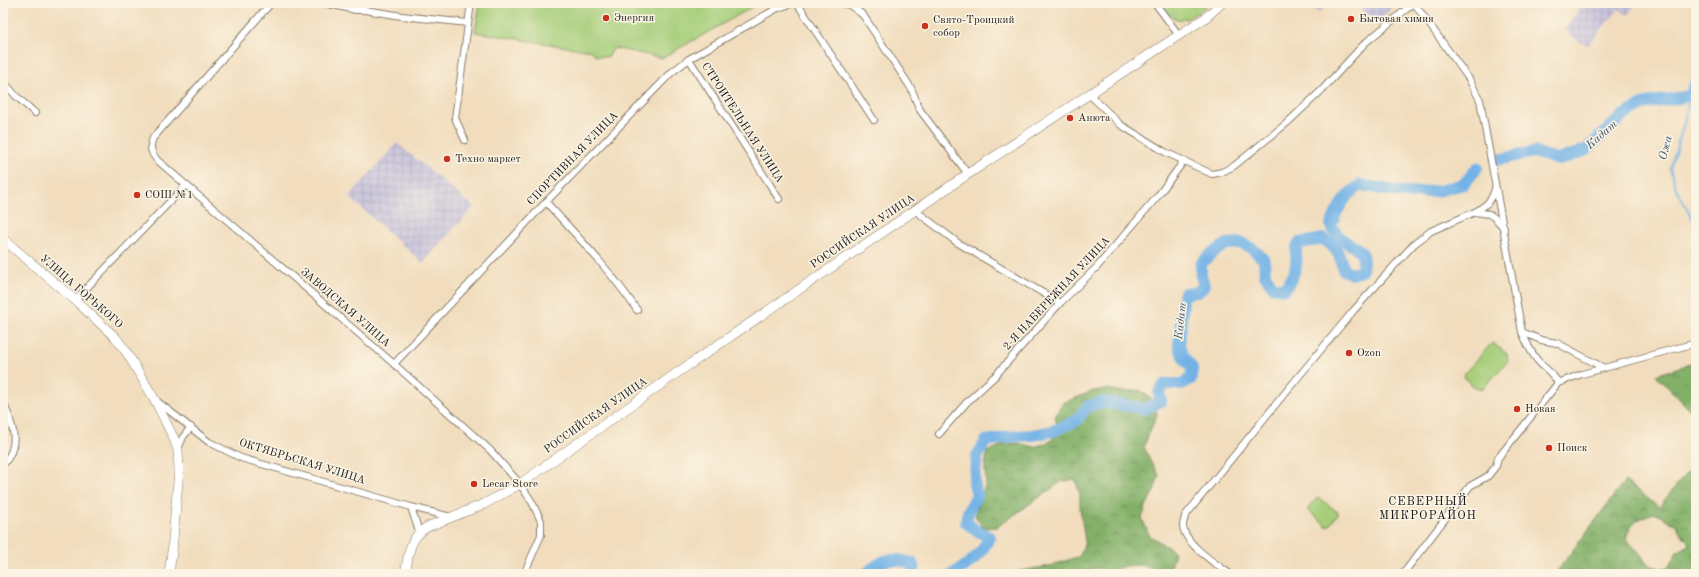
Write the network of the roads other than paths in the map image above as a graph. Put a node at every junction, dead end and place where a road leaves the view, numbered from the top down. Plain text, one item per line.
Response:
1 (271, 3) edge
2 (324, 3) edge
3 (472, 3) edge
4 (793, 3) edge
5 (797, 3) edge
6 (840, 3) edge
7 (856, 3) edge
8 (1155, 3) edge
9 (1222, 3) edge
10 (1230, 3) edge
11 (1414, 3) edge
12 (850, 5) junction
13 (1205, 18) junction
14 (468, 23) junction
15 (1178, 34) junction
16 (689, 59) junction
17 (3, 81) edge
18 (1089, 94) junction
19 (34, 113) dead end
20 (874, 120) dead end
21 (465, 140) dead end
22 (1183, 162) junction
23 (968, 174) junction
24 (186, 185) junction
25 (1495, 187) junction
26 (779, 199) dead end
27 (546, 202) junction
28 (916, 211) junction
29 (1475, 212) junction
30 (1504, 228) junction
31 (3, 239) edge
32 (75, 300) junction
33 (1060, 303) junction
34 (637, 310) dead end
35 (1522, 332) junction
36 (1696, 343) edge
37 (394, 364) junction
38 (1604, 368) junction
39 (1558, 382) junction
40 (155, 400) junction
41 (3, 401) edge
42 (191, 427) junction
43 (939, 434) dead end
44 (178, 450) junction
45 (3, 465) edge
46 (520, 484) junction
47 (411, 507) junction
48 (451, 517) junction
49 (419, 532) junction
50 (169, 574) edge
51 (405, 574) edge
52 (524, 574) edge
53 (1230, 574) edge
54 (1403, 574) edge

1 - 24 street, ЗАВОДСКАЯ УЛИЦА
2 - 14 street
3 - 14 street
4 - 16 street, СПОРТИВНАЯ УЛИЦА
5 - 20 street
6 - 12 street
7 - 12 street
8 - 15 street
9 - 13 street, РОССИЙСКАЯ УЛИЦА
10 - 13 street
11 - 22 street
11 - 25 street
12 - 23 street
13 - 15 street, РОССИЙСКАЯ УЛИЦА
14 - 21 street
15 - 18 street, РОССИЙСКАЯ УЛИЦА
16 - 26 street, СТРОИТЕЛЬНАЯ УЛИЦА
16 - 27 street, СПОРТИВНАЯ УЛИЦА
17 - 19 street
18 - 22 street
18 - 23 street, РОССИЙСКАЯ УЛИЦА
22 - 33 street, 2-Я НАБЕРЕЖНАЯ УЛИЦА
23 - 28 street, РОССИЙСКАЯ УЛИЦА
24 - 32 street
24 - 37 street, ЗАВОДСКАЯ УЛИЦА
25 - 29 street
25 - 30 street
27 - 34 street
27 - 37 street, СПОРТИВНАЯ УЛИЦА
28 - 33 street
28 - 46 street, РОССИЙСКАЯ УЛИЦА
29 - 30 street
29 - 53 street
30 - 35 street
31 - 32 street, УЛИЦА ГОРЬКОГО
32 - 40 street, УЛИЦА ГОРЬКОГО
33 - 43 street, 2-Я НАБЕРЕЖНАЯ УЛИЦА
35 - 38 street
35 - 39 street
36 - 38 street
37 - 46 street, ЗАВОДСКАЯ УЛИЦА
38 - 39 street
39 - 54 street
40 - 42 street, ОКТЯБРЬСКАЯ УЛИЦА
40 - 44 street, УЛИЦА ГОРЬКОГО
41 - 45 street
42 - 44 street
42 - 47 street, ОКТЯБРЬСКАЯ УЛИЦА
44 - 50 street, УЛИЦА ГОРЬКОГО
46 - 48 street, РОССИЙСКАЯ УЛИЦА
46 - 52 street
47 - 48 street, ОКТЯБРЬСКАЯ УЛИЦА
47 - 49 street
48 - 49 street, РОССИЙСКАЯ УЛИЦА
49 - 51 street

